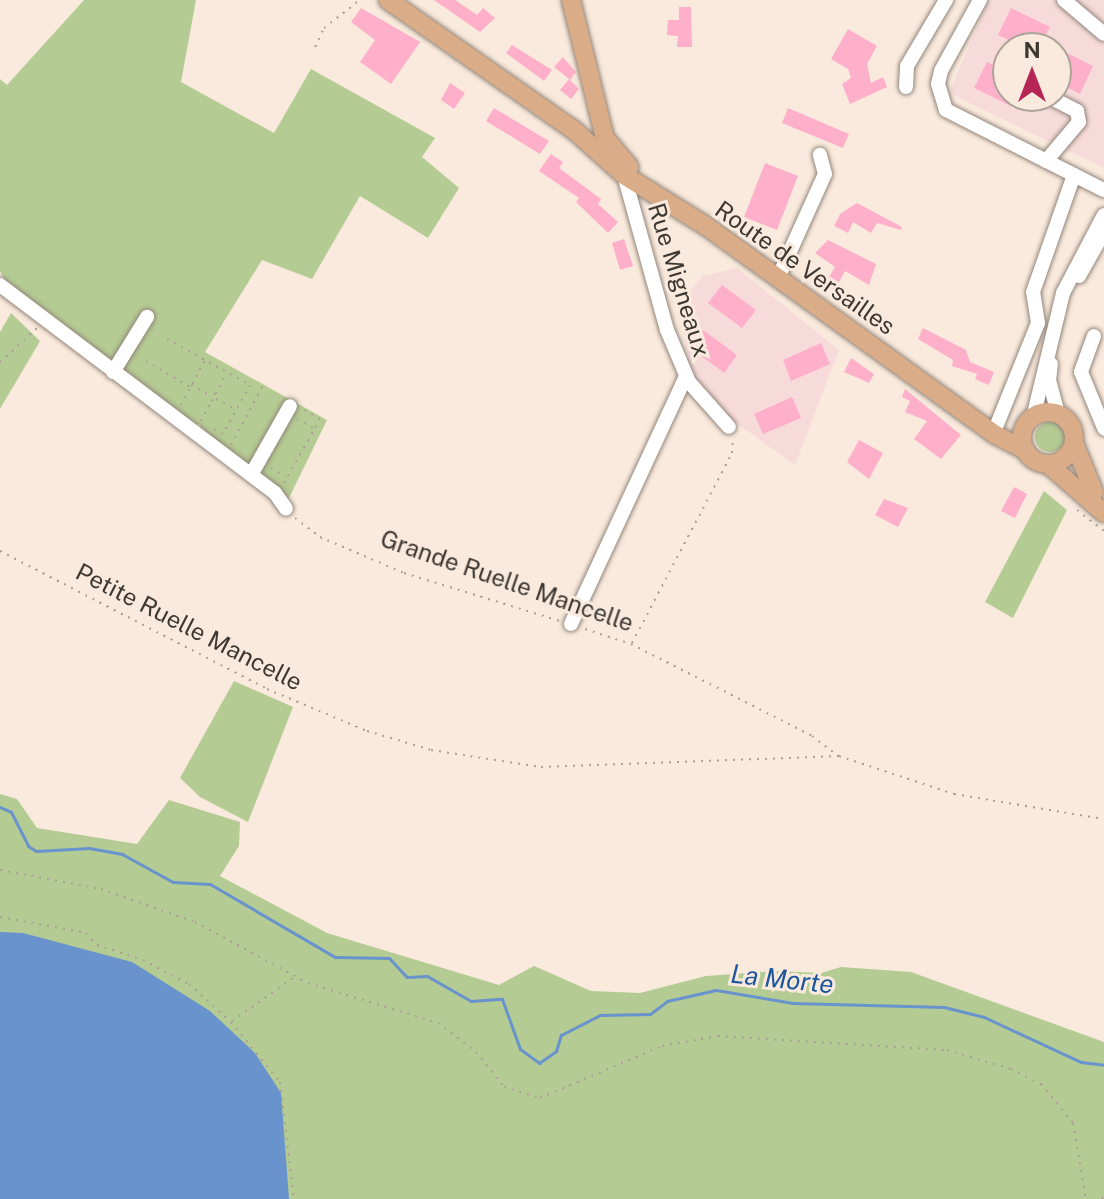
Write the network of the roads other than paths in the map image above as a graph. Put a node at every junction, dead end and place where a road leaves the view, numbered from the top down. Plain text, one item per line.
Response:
1 (388, 0) edge
2 (946, 0) edge
3 (980, 0) edge
4 (1064, 0) edge
5 (577, 3) edge
6 (1104, 34) edge
7 (906, 87) dead end
8 (1072, 108) edge
9 (601, 147) junction
10 (820, 155) dead end
11 (1046, 161) junction
12 (624, 175) junction
13 (1074, 175) junction
14 (1104, 190) edge
15 (1104, 215) edge
16 (706, 226) junction
17 (1104, 232) edge
18 (778, 278) junction
19 (0, 285) edge
20 (147, 317) dead end
21 (1094, 336) dead end
22 (113, 372) junction
23 (686, 376) junction
24 (290, 408) road end
25 (1058, 414) junction
26 (1030, 421) junction
27 (989, 425) junction
28 (729, 427) road end
29 (1104, 428) edge
30 (1074, 443) junction
31 (1025, 450) junction
32 (1048, 464) junction
33 (251, 475) junction
34 (1104, 503) edge
35 (286, 509) road end
36 (1104, 513) edge
37 (571, 624) road end

1 - 9 main road, Route de Versailles
2 - 7 street
3 - 11 street
4 - 6 street
5 - 9 main road
8 - 11 street
9 - 12 main road, Route de Versailles
9 - 16 main road
10 - 18 street
11 - 13 street
12 - 16 main road, Route de Versailles
12 - 23 street, Rue Migneaux
13 - 14 street
13 - 27 street
15 - 26 street
16 - 18 main road, Route de Versailles
17 - 25 street
18 - 27 main road, Route de Versailles
19 - 22 street
20 - 22 street
21 - 29 street
22 - 33 street
23 - 28 street, Rue Migneaux
23 - 37 street
24 - 33 street
25 - 26 main road
25 - 30 main road
26 - 27 main road
26 - 31 main road
27 - 31 main road, Route de Versailles
30 - 32 main road
30 - 34 main road
31 - 32 main road
32 - 36 main road
33 - 35 street

